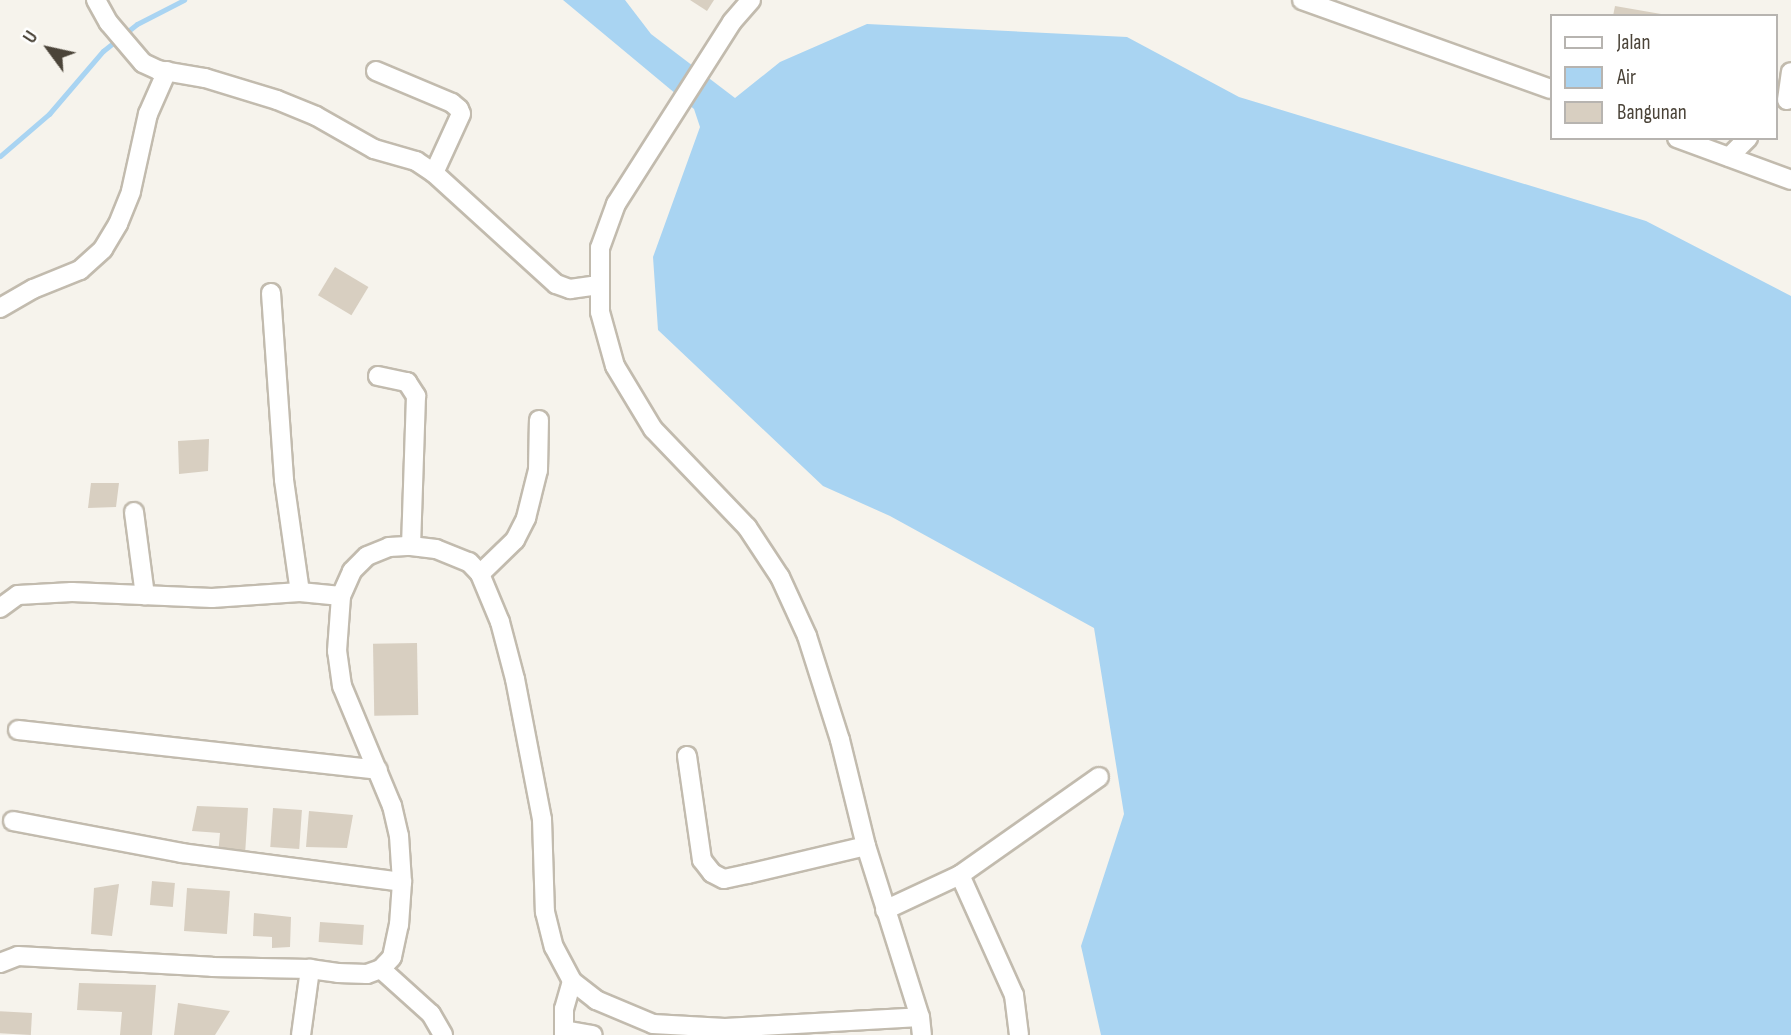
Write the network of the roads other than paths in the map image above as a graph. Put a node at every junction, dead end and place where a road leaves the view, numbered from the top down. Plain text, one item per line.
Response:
1 (96, 0) edge
2 (751, 0) edge
3 (1302, 0) edge
4 (167, 71) junction
5 (376, 71) dead end
6 (1791, 72) edge
7 (1550, 89) edge
8 (1784, 107) edge
9 (1682, 140) edge
10 (1746, 140) edge
11 (1729, 157) junction
12 (434, 173) junction
13 (1791, 180) edge
14 (598, 285) junction
15 (271, 293) dead end
16 (0, 308) edge
17 (378, 376) dead end
18 (538, 420) dead end
19 (134, 512) dead end
20 (411, 546) junction
21 (480, 574) junction
22 (300, 592) junction
23 (145, 595) junction
24 (341, 596) junction
25 (0, 608) edge
26 (18, 730) dead end
27 (687, 756) dead end
28 (378, 770) junction
29 (1099, 777) dead end
30 (13, 821) dead end
31 (866, 846) junction
32 (960, 875) junction
33 (402, 882) junction
34 (886, 909) junction
35 (0, 963) edge
36 (310, 969) junction
37 (381, 969) junction
38 (572, 981) junction
39 (921, 1026) edge
40 (564, 1032) edge
41 (301, 1035) edge
42 (443, 1035) edge
43 (593, 1035) edge
44 (1019, 1035) edge

1 - 4 street
2 - 14 street
3 - 7 street
4 - 12 street
4 - 16 street
5 - 12 street
6 - 8 street
9 - 11 street
10 - 11 street
11 - 13 street
12 - 14 street
14 - 31 street
15 - 22 street
17 - 20 street
18 - 21 street
19 - 23 street
20 - 21 street
20 - 24 street
21 - 38 street
22 - 23 street
22 - 24 street
23 - 25 street
24 - 28 street
26 - 28 street
27 - 31 street
28 - 33 street
29 - 32 street
30 - 33 street
31 - 34 street
32 - 34 street
32 - 44 street
33 - 37 street
34 - 39 street
35 - 36 street
36 - 37 street
36 - 41 street
37 - 42 street
38 - 39 street
38 - 40 street
40 - 43 street

